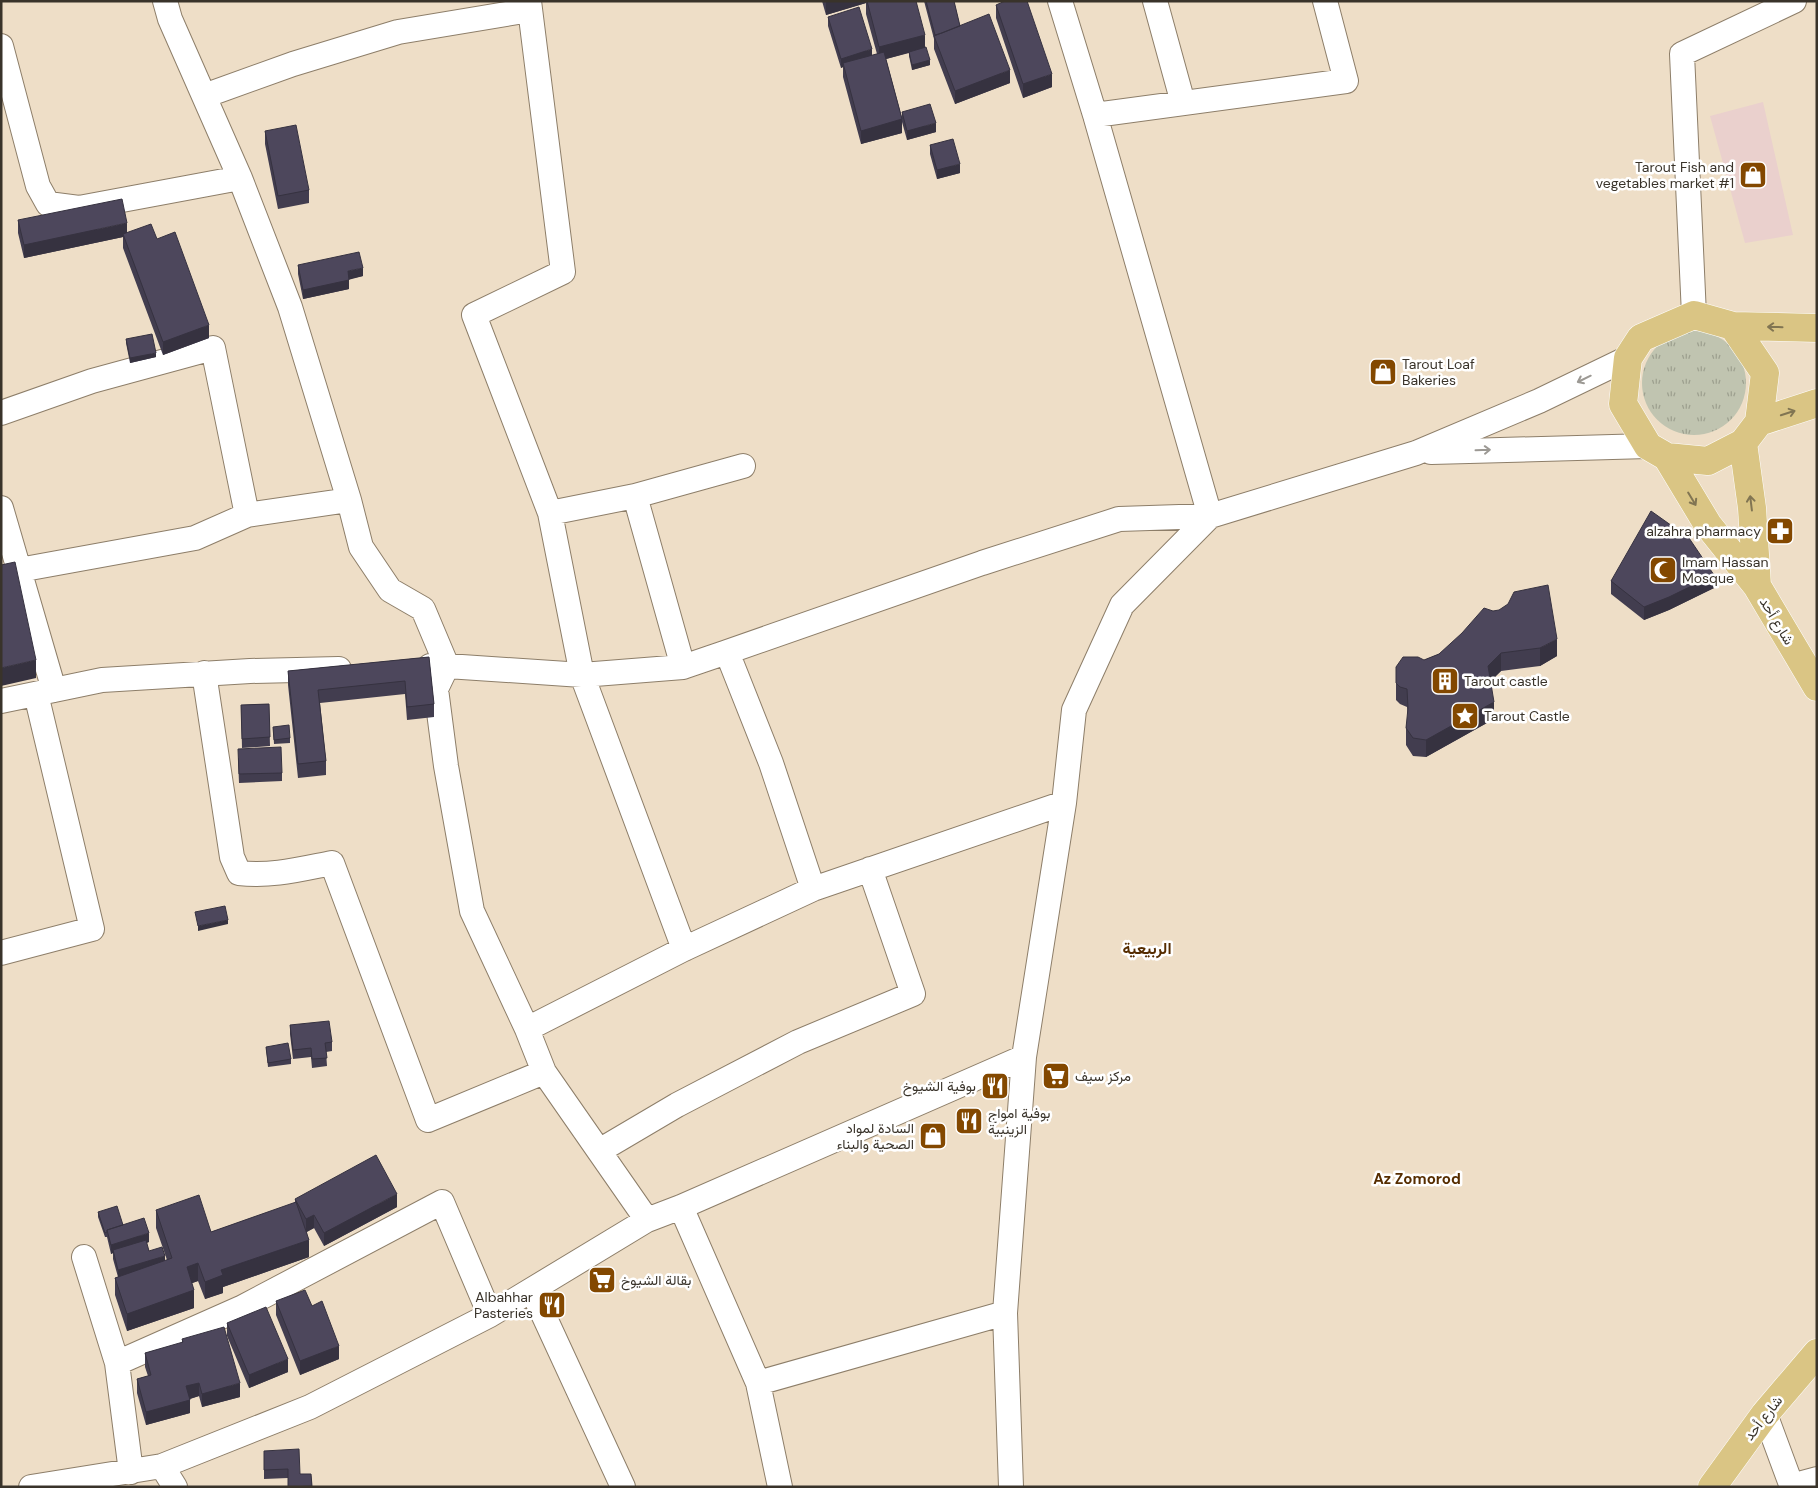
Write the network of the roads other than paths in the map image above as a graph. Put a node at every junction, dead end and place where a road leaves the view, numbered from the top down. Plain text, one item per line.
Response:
1 (165, 1) edge
2 (1060, 1) edge
3 (1155, 1) edge
4 (1325, 1) edge
5 (1794, 1) edge
6 (530, 6) edge
7 (1, 46) edge
8 (204, 96) junction
9 (1183, 103) junction
10 (1094, 115) junction
11 (240, 178) junction
12 (1694, 315) junction
13 (1733, 326) junction
14 (1817, 328) edge
15 (1628, 358) junction
16 (1817, 403) edge
17 (1, 412) edge
18 (1751, 432) junction
19 (1658, 451) junction
20 (1416, 453) junction
21 (742, 466) dead end
22 (634, 496) junction
23 (349, 500) junction
24 (1, 508) edge
25 (550, 513) junction
26 (248, 514) junction
27 (1210, 516) junction
28 (19, 570) junction
29 (1757, 586) junction
30 (727, 652) junction
31 (447, 666) junction
32 (407, 667) edge
33 (683, 667) junction
34 (358, 668) edge
35 (204, 673) junction
36 (582, 675) junction
37 (1817, 688) edge
38 (45, 692) junction
39 (1, 701) edge
40 (1064, 803) junction
41 (870, 869) junction
42 (813, 889) junction
43 (684, 949) junction
44 (1, 953) edge
45 (526, 1028) junction
46 (1024, 1057) junction
47 (544, 1072) junction
48 (599, 1151) junction
49 (681, 1207) junction
50 (647, 1220) junction
51 (84, 1257) dead end
52 (532, 1290) junction
53 (1006, 1314) junction
54 (490, 1315) junction
55 (1817, 1353) edge
56 (117, 1363) junction
57 (758, 1383) junction
58 (1765, 1414) junction
59 (162, 1466) junction
60 (130, 1472) junction
61 (1817, 1478) edge
62 (1791, 1486) edge
63 (30, 1487) edge
64 (175, 1487) edge
65 (623, 1487) edge
66 (780, 1487) edge
67 (1011, 1487) edge
68 (1712, 1487) edge

1 - 8 street
2 - 10 street
3 - 9 street
4 - 9 street
5 - 12 street
6 - 8 street
6 - 25 street
7 - 11 street
8 - 11 street
9 - 10 street
10 - 27 street
11 - 23 street
12 - 13 main road
12 - 15 main road, شارع أحد
14 -> 13 main road
13 - 18 main road
15 - 19 main road, شارع أحد
15 -> 20 street
18 -> 16 main road
17 - 26 street
18 - 19 main road
29 -> 18 main road
20 -> 19 street
19 -> 29 main road, شارع أحد
20 - 27 street
21 - 22 street
22 - 25 street
22 - 33 street
23 - 26 street
23 - 31 street
24 - 28 street
25 - 36 street
26 - 28 street
27 - 30 street
27 - 40 street
28 - 38 street
29 - 37 main road, شارع أحد
30 - 33 street
30 - 42 street
31 - 32 street
31 - 36 street
31 - 45 street
33 - 36 street
34 - 35 street
35 - 38 street
35 - 47 street
36 - 43 street
38 - 39 street
38 - 44 street
40 - 41 street
40 - 46 street
41 - 42 street
41 - 48 street
42 - 43 street
43 - 45 street
45 - 47 street
46 - 49 street
46 - 53 street
47 - 48 street
48 - 50 street
49 - 50 street
49 - 57 street
50 - 52 street
51 - 56 street
52 - 54 street
52 - 65 street
53 - 57 street
53 - 67 street
54 - 56 street
54 - 59 street
55 - 58 main road, شارع أحد
56 - 60 street
57 - 66 street
58 - 62 street
58 - 68 main road, شارع أحد
59 - 60 street
59 - 64 street
60 - 63 street
61 - 62 street

